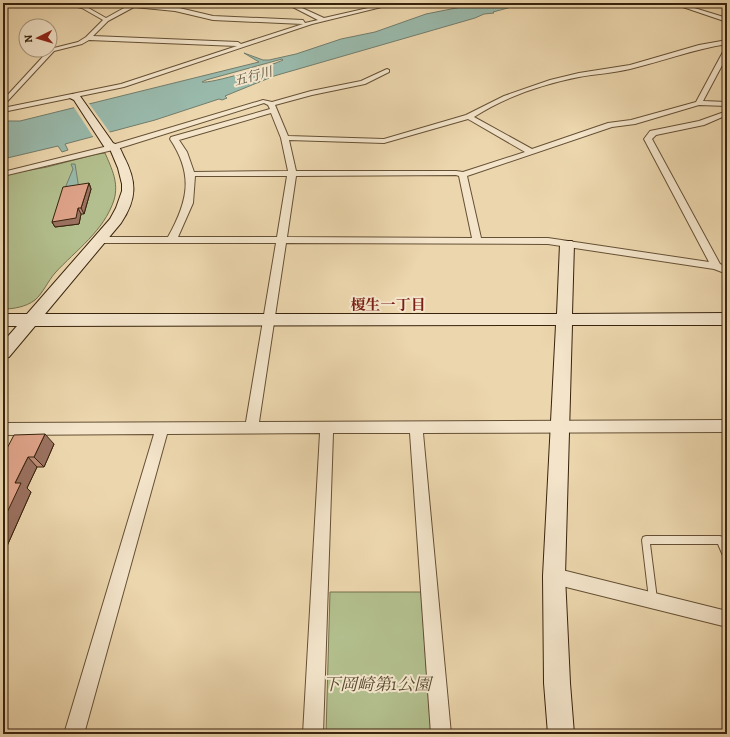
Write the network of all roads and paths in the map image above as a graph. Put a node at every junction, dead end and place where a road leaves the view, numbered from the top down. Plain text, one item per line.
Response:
1 (61, 3) edge
2 (288, 3) edge
3 (396, 3) edge
4 (673, 3) edge
5 (135, 4) edge
6 (106, 20) junction
7 (323, 20) junction
8 (727, 20) edge
9 (310, 23) junction
10 (88, 38) junction
11 (727, 42) edge
12 (244, 45) junction
13 (727, 50) edge
14 (387, 71) dead end
15 (75, 98) junction
16 (699, 103) junction
17 (3, 104) edge
18 (727, 104) edge
19 (272, 107) junction
20 (3, 110) edge
21 (727, 113) edge
22 (469, 117) junction
23 (285, 138) junction
24 (111, 147) junction
25 (531, 152) junction
26 (292, 173) junction
27 (3, 174) edge
28 (191, 174) junction
29 (463, 175) junction
30 (100, 240) junction
31 (171, 241) junction
32 (280, 241) junction
33 (477, 241) junction
34 (567, 244) junction
35 (716, 266) junction
36 (727, 271) edge
37 (32, 319) junction
38 (564, 319) junction
39 (727, 319) edge
40 (3, 320) edge
41 (267, 320) junction
42 (3, 353) edge
43 (561, 426) junction
44 (727, 426) edge
45 (252, 428) junction
46 (416, 428) junction
47 (3, 429) edge
48 (22, 429) junction
49 (162, 429) junction
50 (327, 429) junction
51 (16, 443) edge
52 (727, 555) edge
53 (554, 576) junction
54 (653, 600) junction
55 (727, 619) edge
56 (74, 734) edge
57 (313, 734) edge
58 (441, 734) edge
59 (561, 734) edge

1 - 6 street
2 - 7 street
3 - 7 street
4 - 8 street
5 - 6 street
5 - 9 street
6 - 10 street
7 - 9 street
9 - 12 street
10 - 12 street
10 - 17 street
11 - 22 street
12 - 15 street
13 - 16 street
14 - 19 street
15 - 20 street
15 - 24 street
16 - 18 street
16 - 25 street
19 - 23 street
19 - 24 street
19 - 28 street
21 - 35 street
22 - 23 street
22 - 25 street
23 - 26 street
24 - 27 street
24 - 30 street
25 - 29 street
26 - 28 street
26 - 29 street
26 - 32 street
28 - 31 street
29 - 33 street
30 - 31 street
30 - 37 street
31 - 32 street
32 - 33 street
32 - 41 street
33 - 34 street
34 - 35 street
34 - 38 street
35 - 36 street
37 - 40 street
37 - 41 street
37 - 42 street
38 - 39 street
38 - 41 street
38 - 43 street
41 - 45 street
43 - 44 street
43 - 46 street
43 - 53 street
45 - 49 street
45 - 50 street
46 - 50 street
46 - 58 street
47 - 48 street
48 - 49 street
48 - 51 street
49 - 56 street
50 - 57 street
52 - 54 lane
53 - 54 street
53 - 59 street
54 - 55 street

